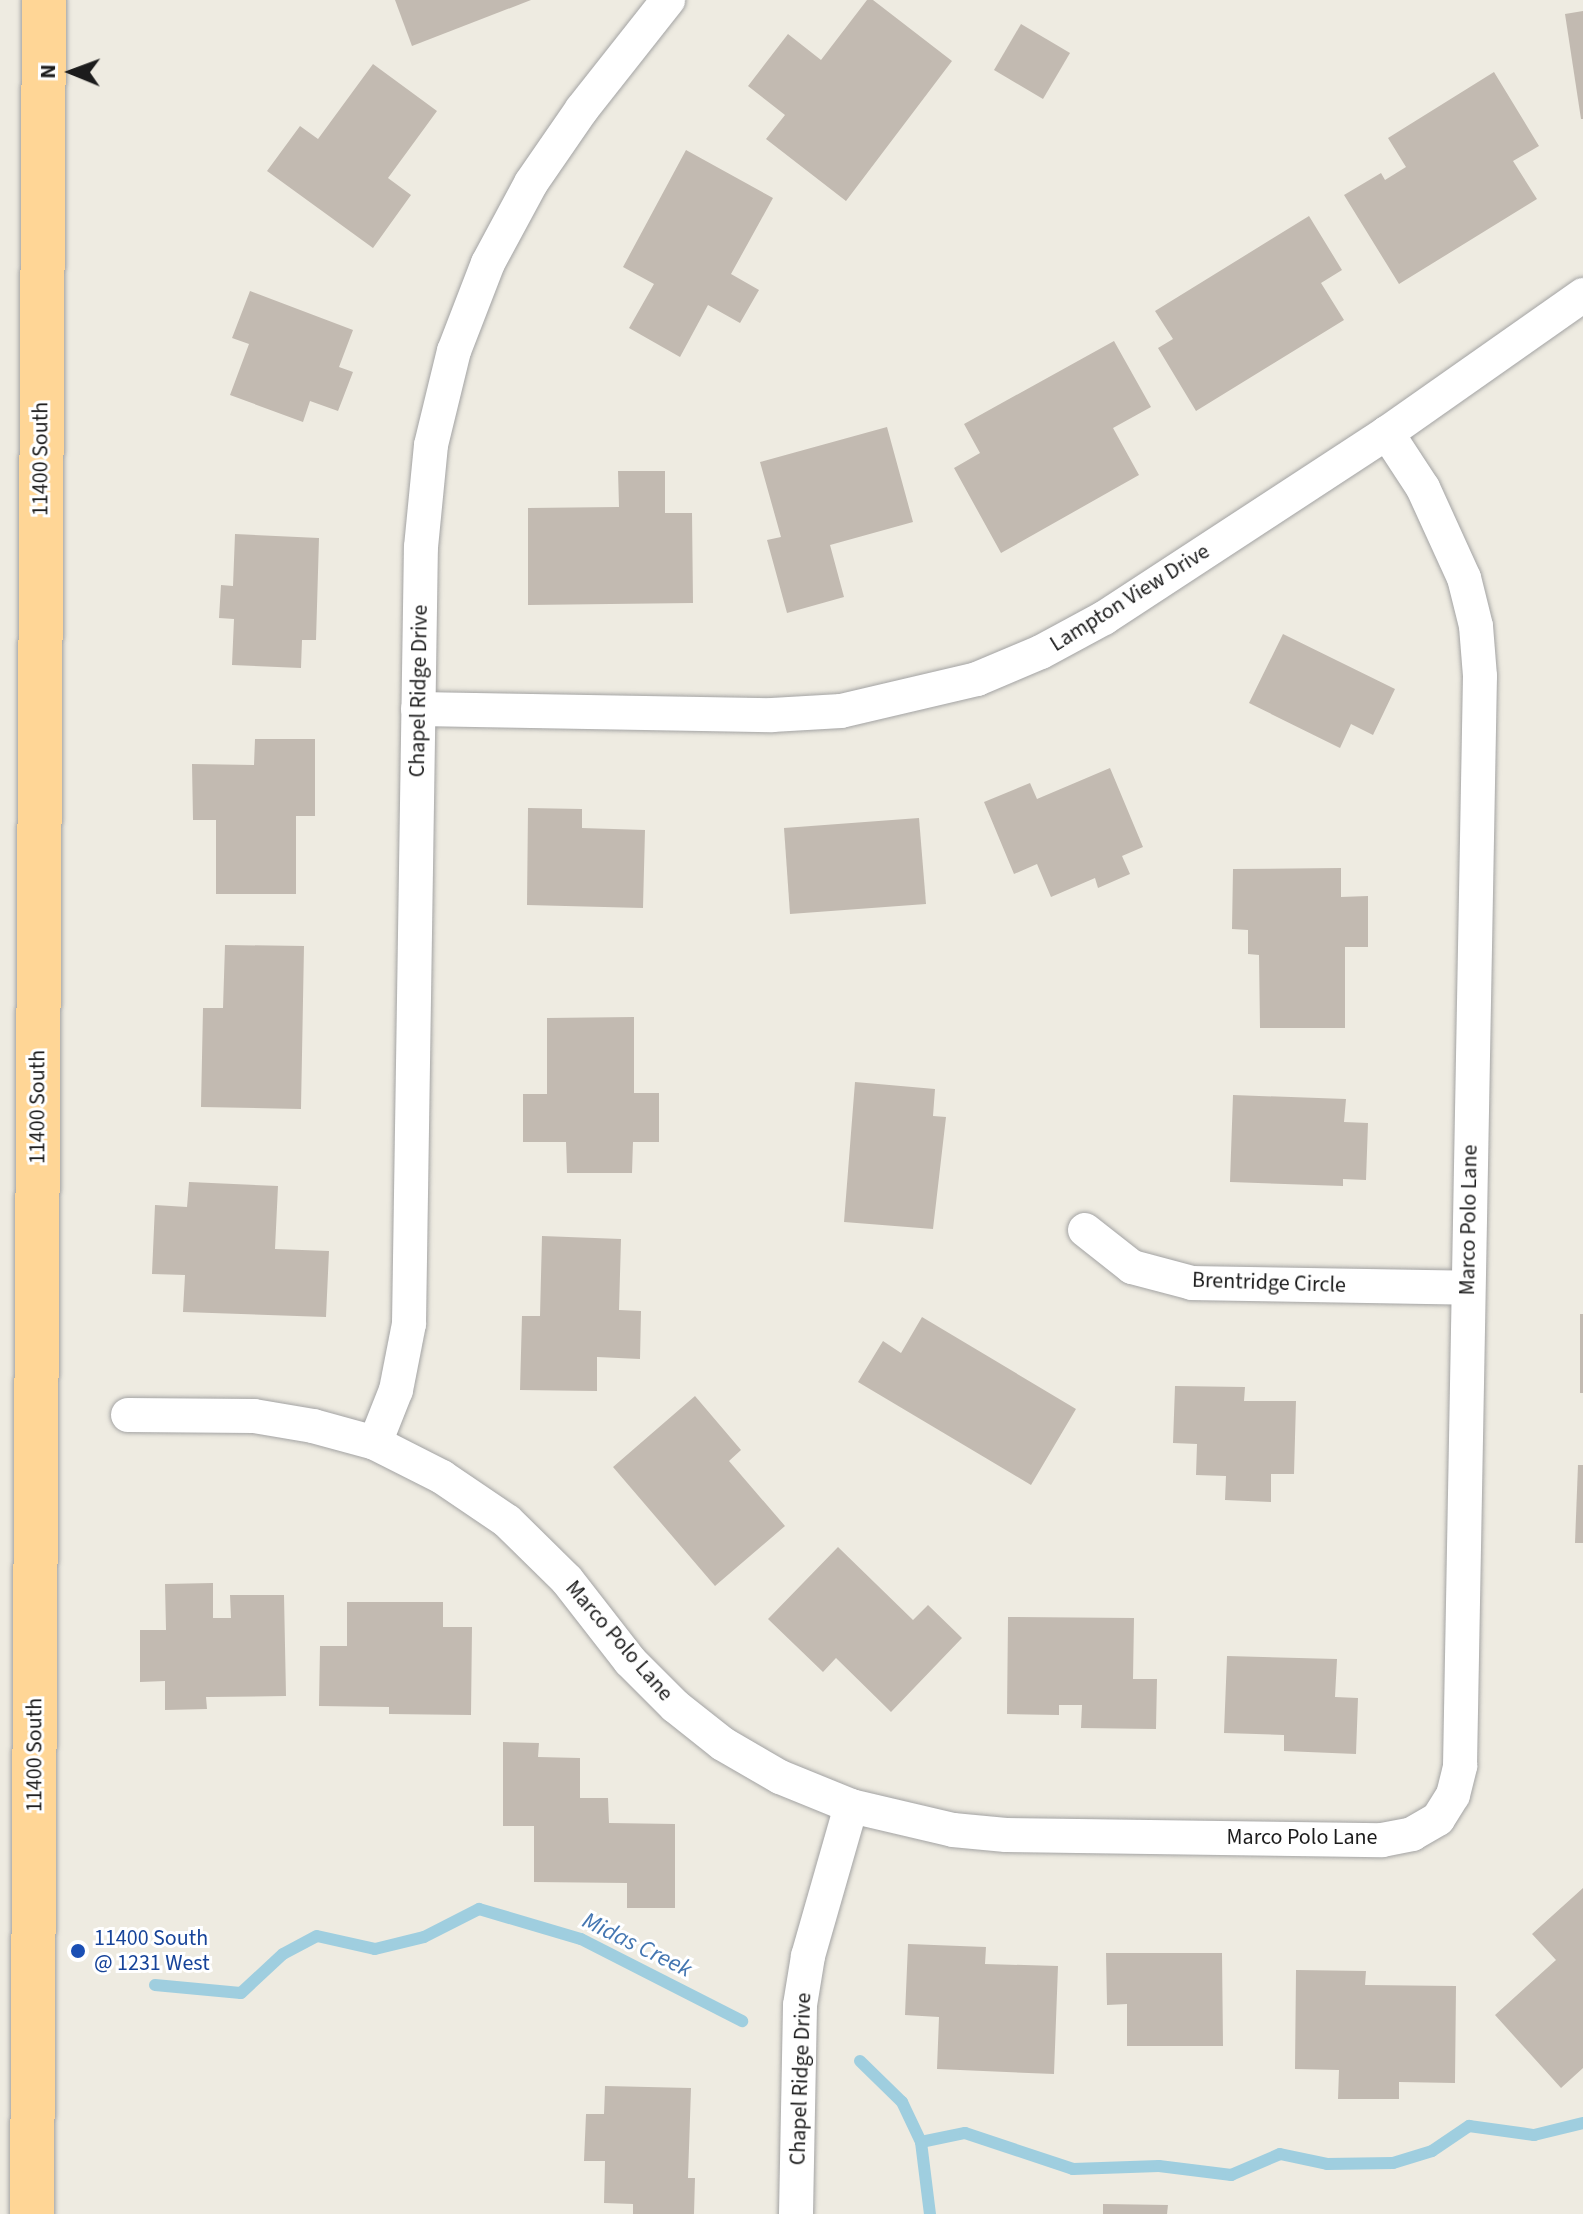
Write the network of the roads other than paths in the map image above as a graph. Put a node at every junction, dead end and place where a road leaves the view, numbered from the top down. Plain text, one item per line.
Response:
1 (44, 0) edge
2 (668, 0) edge
3 (1583, 295) edge
4 (1387, 433) junction
5 (418, 709) junction
6 (1085, 1230) dead end
7 (1468, 1288) junction
8 (128, 1415) dead end
9 (375, 1443) junction
10 (851, 1806) junction
11 (32, 2214) edge
12 (796, 2214) edge

1 - 11 main road, 11400 South
2 - 5 street, Chapel Ridge Drive
3 - 4 street, Lampton View Drive
4 - 5 street, Lampton View Drive
4 - 7 street, Marco Polo Lane
5 - 9 street, Chapel Ridge Drive
6 - 7 street, Brentridge Circle
7 - 10 street, Marco Polo Lane
8 - 9 street, Marco Polo Lane
9 - 10 street, Marco Polo Lane
10 - 12 street, Chapel Ridge Drive

